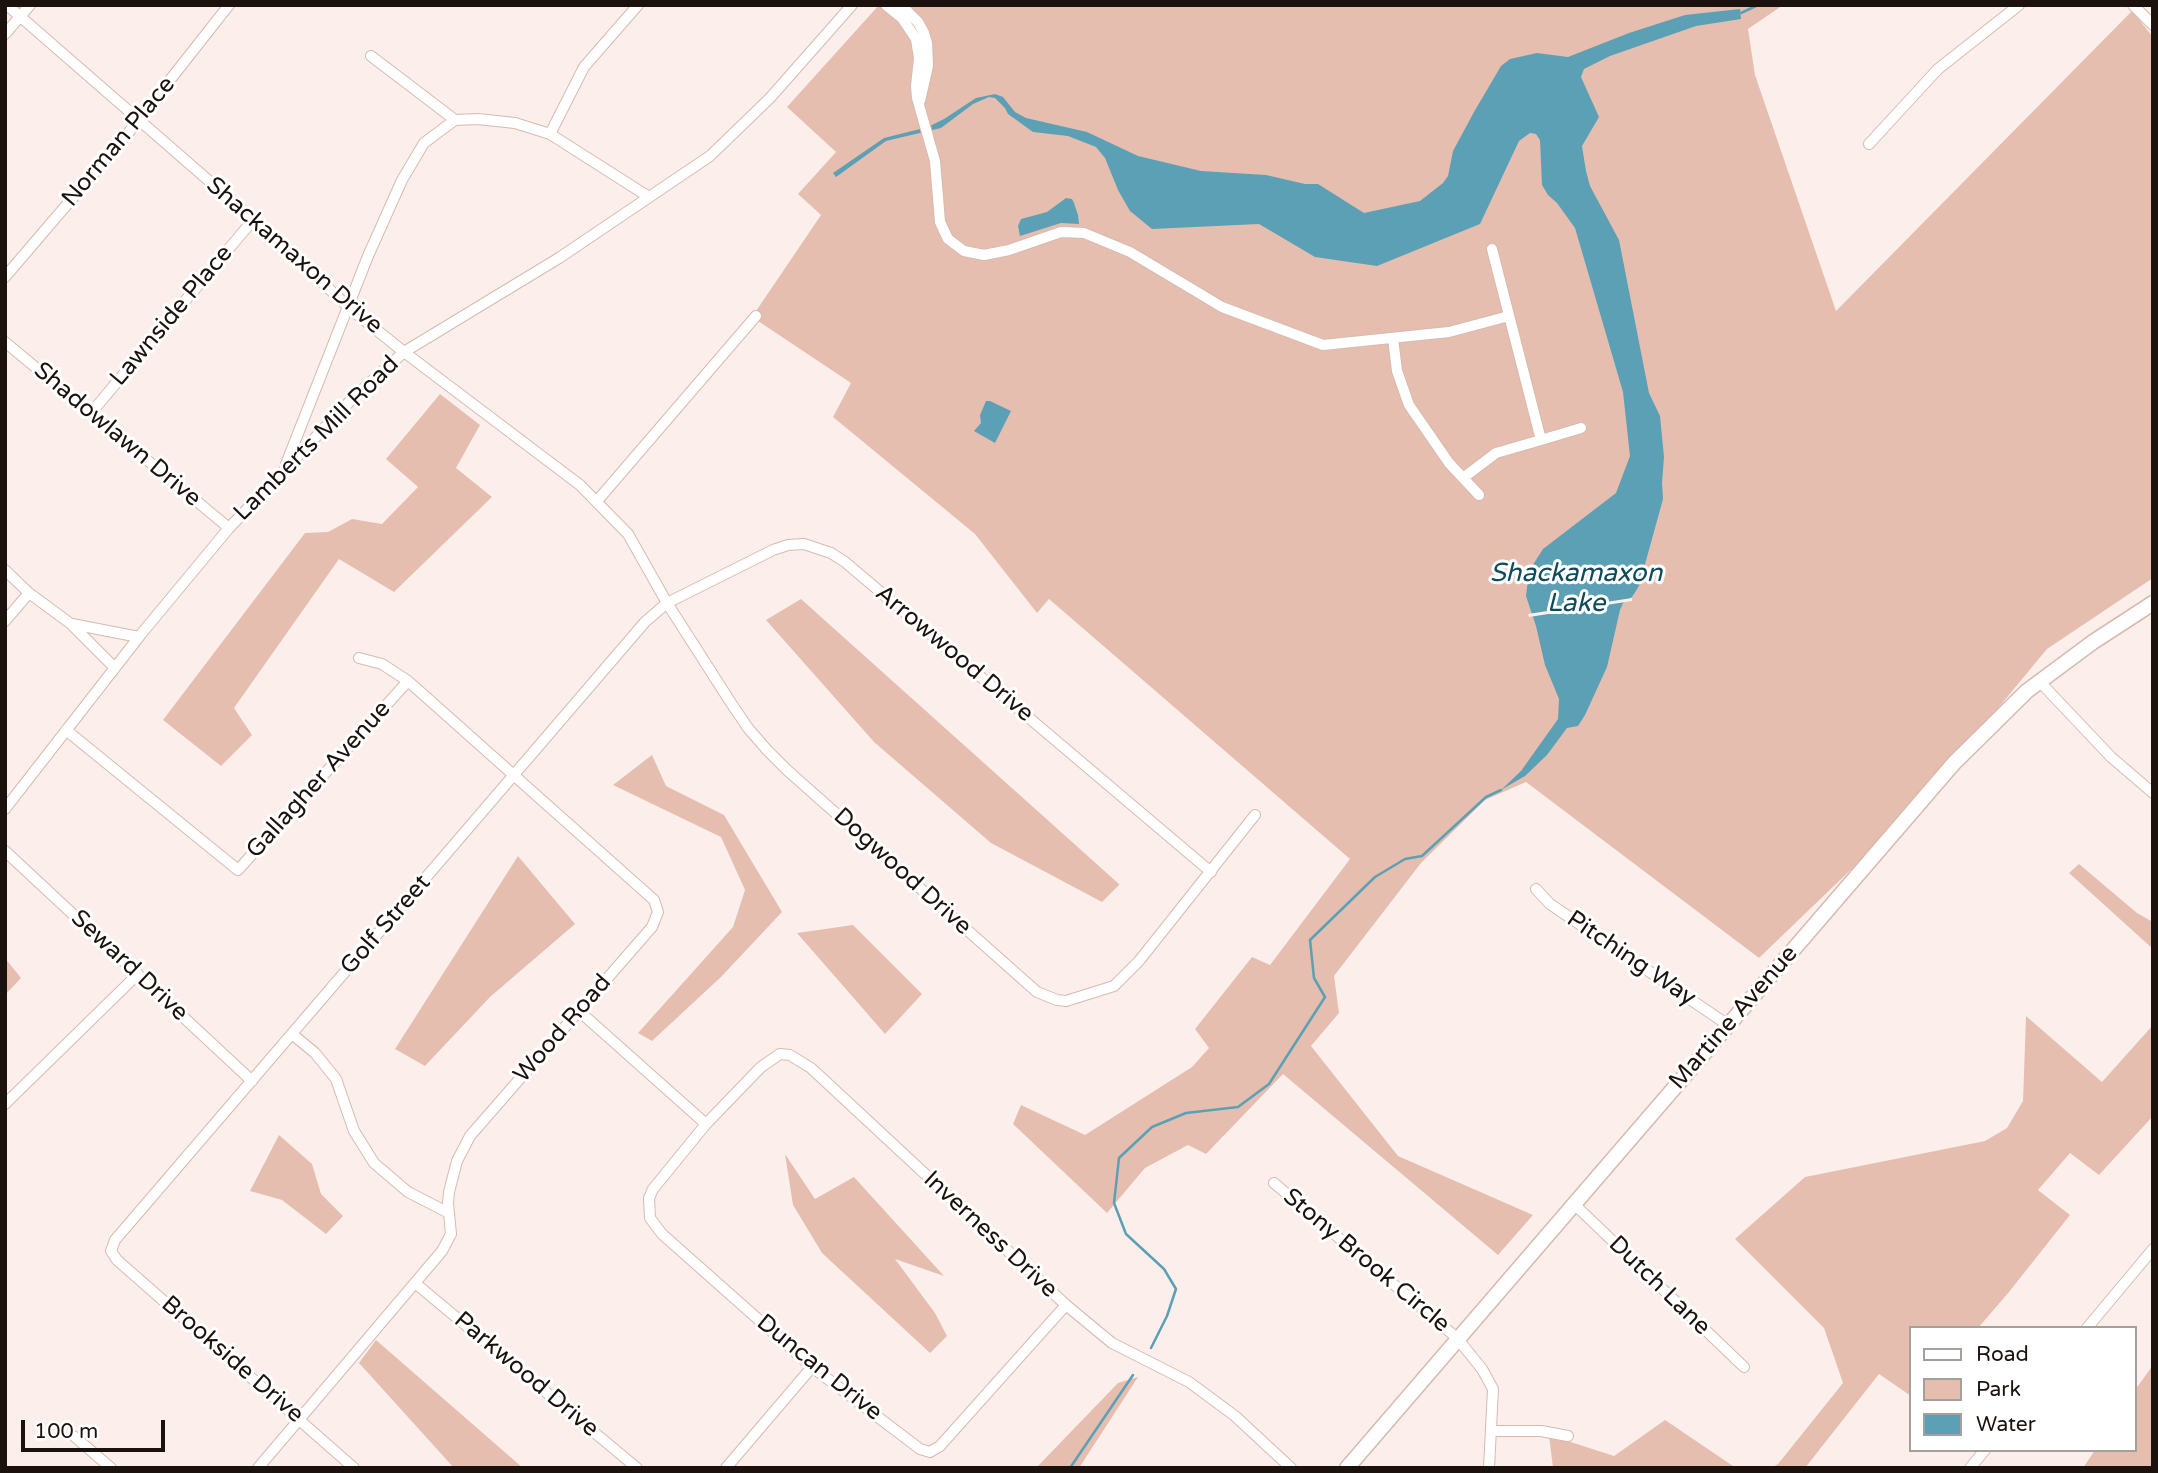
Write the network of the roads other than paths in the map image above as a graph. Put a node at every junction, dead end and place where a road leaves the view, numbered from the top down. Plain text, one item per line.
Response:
1 (7, 5) edge
2 (30, 5) edge
3 (229, 5) edge
4 (638, 5) edge
5 (852, 5) edge
6 (886, 5) edge
7 (901, 5) edge
8 (2019, 5) edge
9 (2133, 5) edge
10 (20, 17) junction
11 (2153, 25) edge
12 (5, 34) edge
13 (371, 57) dead end
14 (919, 108) junction
15 (138, 120) junction
16 (455, 120) junction
17 (550, 134) junction
18 (1869, 144) dead end
19 (649, 197) junction
20 (253, 220) junction
21 (1492, 249) dead end
22 (5, 276) edge
23 (348, 307) junction
24 (756, 316) dead end
25 (1509, 316) junction
26 (1394, 338) junction
27 (5, 342) edge
28 (404, 352) junction
29 (91, 413) junction
30 (1581, 428) dead end
31 (1541, 439) junction
32 (283, 471) junction
33 (1463, 478) junction
34 (1479, 495) dead end
35 (597, 501) junction
36 (229, 528) junction
37 (5, 570) edge
38 (29, 593) junction
39 (667, 603) junction
40 (2153, 603) edge
41 (5, 621) edge
42 (71, 624) junction
43 (139, 637) junction
44 (359, 658) dead end
45 (115, 668) junction
46 (408, 681) junction
47 (2040, 682) junction
48 (66, 730) junction
49 (516, 775) junction
50 (2153, 793) edge
51 (5, 809) edge
52 (1255, 814) dead end
53 (5, 852) edge
54 (1212, 872) junction
55 (1536, 889) dead end
56 (138, 974) junction
57 (579, 1011) junction
58 (1728, 1025) junction
59 (292, 1034) junction
60 (252, 1081) junction
61 (5, 1104) edge
62 (706, 1124) junction
63 (1274, 1183) dead end
64 (1574, 1204) junction
65 (449, 1213) junction
66 (2153, 1249) edge
67 (111, 1251) joint
68 (415, 1283) junction
69 (1066, 1305) junction
70 (2089, 1326) edge
71 (1458, 1339) junction
72 (812, 1367) junction
73 (1744, 1367) dead end
74 (300, 1420) junction
75 (1491, 1431) junction
76 (1568, 1436) dead end
77 (75, 1437) dead end
78 (1983, 1452) edge
79 (111, 1468) edge
80 (258, 1468) edge
81 (355, 1468) edge
82 (638, 1468) edge
83 (726, 1468) edge
84 (1292, 1468) edge
85 (1347, 1468) edge
86 (1489, 1468) edge
87 (1970, 1468) edge

1 - 10 street, Shackamaxon Drive
2 - 10 street
3 - 15 street, Norman Place
4 - 17 street
5 - 19 street, Lamberts Mill Road
6 - 14 street
7 - 14 street
8 - 18 street
9 - 11 street
10 - 12 street
10 - 15 street, Shackamaxon Drive
13 - 16 street
14 - 26 street
15 - 20 street, Shackamaxon Drive
15 - 22 street, Norman Place
16 - 17 street
16 - 23 street
17 - 19 street
19 - 28 street, Lamberts Mill Road
20 - 23 street, Shackamaxon Drive
20 - 29 street, Lawnside Place
21 - 25 street
23 - 28 street, Shackamaxon Drive
23 - 32 street
24 - 35 street
25 - 26 street
25 - 31 street
26 - 33 street
27 - 29 street, Shadowlawn Drive
28 - 32 street, Lamberts Mill Road
28 - 35 street, Shackamaxon Drive
29 - 36 street, Shadowlawn Drive
30 - 31 street
31 - 33 street
32 - 36 street, Lamberts Mill Road
33 - 34 street
35 - 39 street, Dogwood Drive
36 - 43 street, Lamberts Mill Road
37 - 38 street
38 - 41 street
38 - 42 street
39 - 49 street, Golf Street
39 - 54 street, Arrowwood Drive
39 - 54 street, Dogwood Drive
40 - 47 main road, Martine Avenue
42 - 43 street
42 - 45 street
43 - 45 street, Lamberts Mill Road
44 - 46 street, Wood Road
45 - 48 street, Lamberts Mill Road
46 - 48 street, Gallagher Avenue
46 - 49 street, Wood Road
47 - 50 street
47 - 58 main road, Martine Avenue
48 - 51 street, Lamberts Mill Road
49 - 57 street, Wood Road
49 - 59 street, Golf Street
52 - 54 street, Dogwood Drive
53 - 56 street, Seward Drive
55 - 58 street, Pitching Way
56 - 60 street, Seward Drive
56 - 61 street
57 - 62 street
57 - 65 street, Wood Road
58 - 64 main road, Martine Avenue
59 - 60 street, Golf Street
59 - 65 street
60 - 67 street, Golf Street
62 - 69 street, Inverness Drive
62 - 72 street, Duncan Drive
63 - 71 street, Stony Brook Circle
64 - 71 main road, Martine Avenue
64 - 73 street, Dutch Lane
65 - 68 street, Wood Road
66 - 70 street
67 - 74 street, Brookside Drive
68 - 74 street, Wood Road
68 - 82 street, Parkwood Drive
69 - 72 street, Duncan Drive
69 - 84 street, Inverness Drive
71 - 75 street, Stony Brook Circle
71 - 85 main road, Martine Avenue
72 - 83 street
74 - 80 street, Wood Road
74 - 81 street, Brookside Drive
75 - 76 street
75 - 86 street, Stony Brook Circle
77 - 79 street
78 - 87 street

